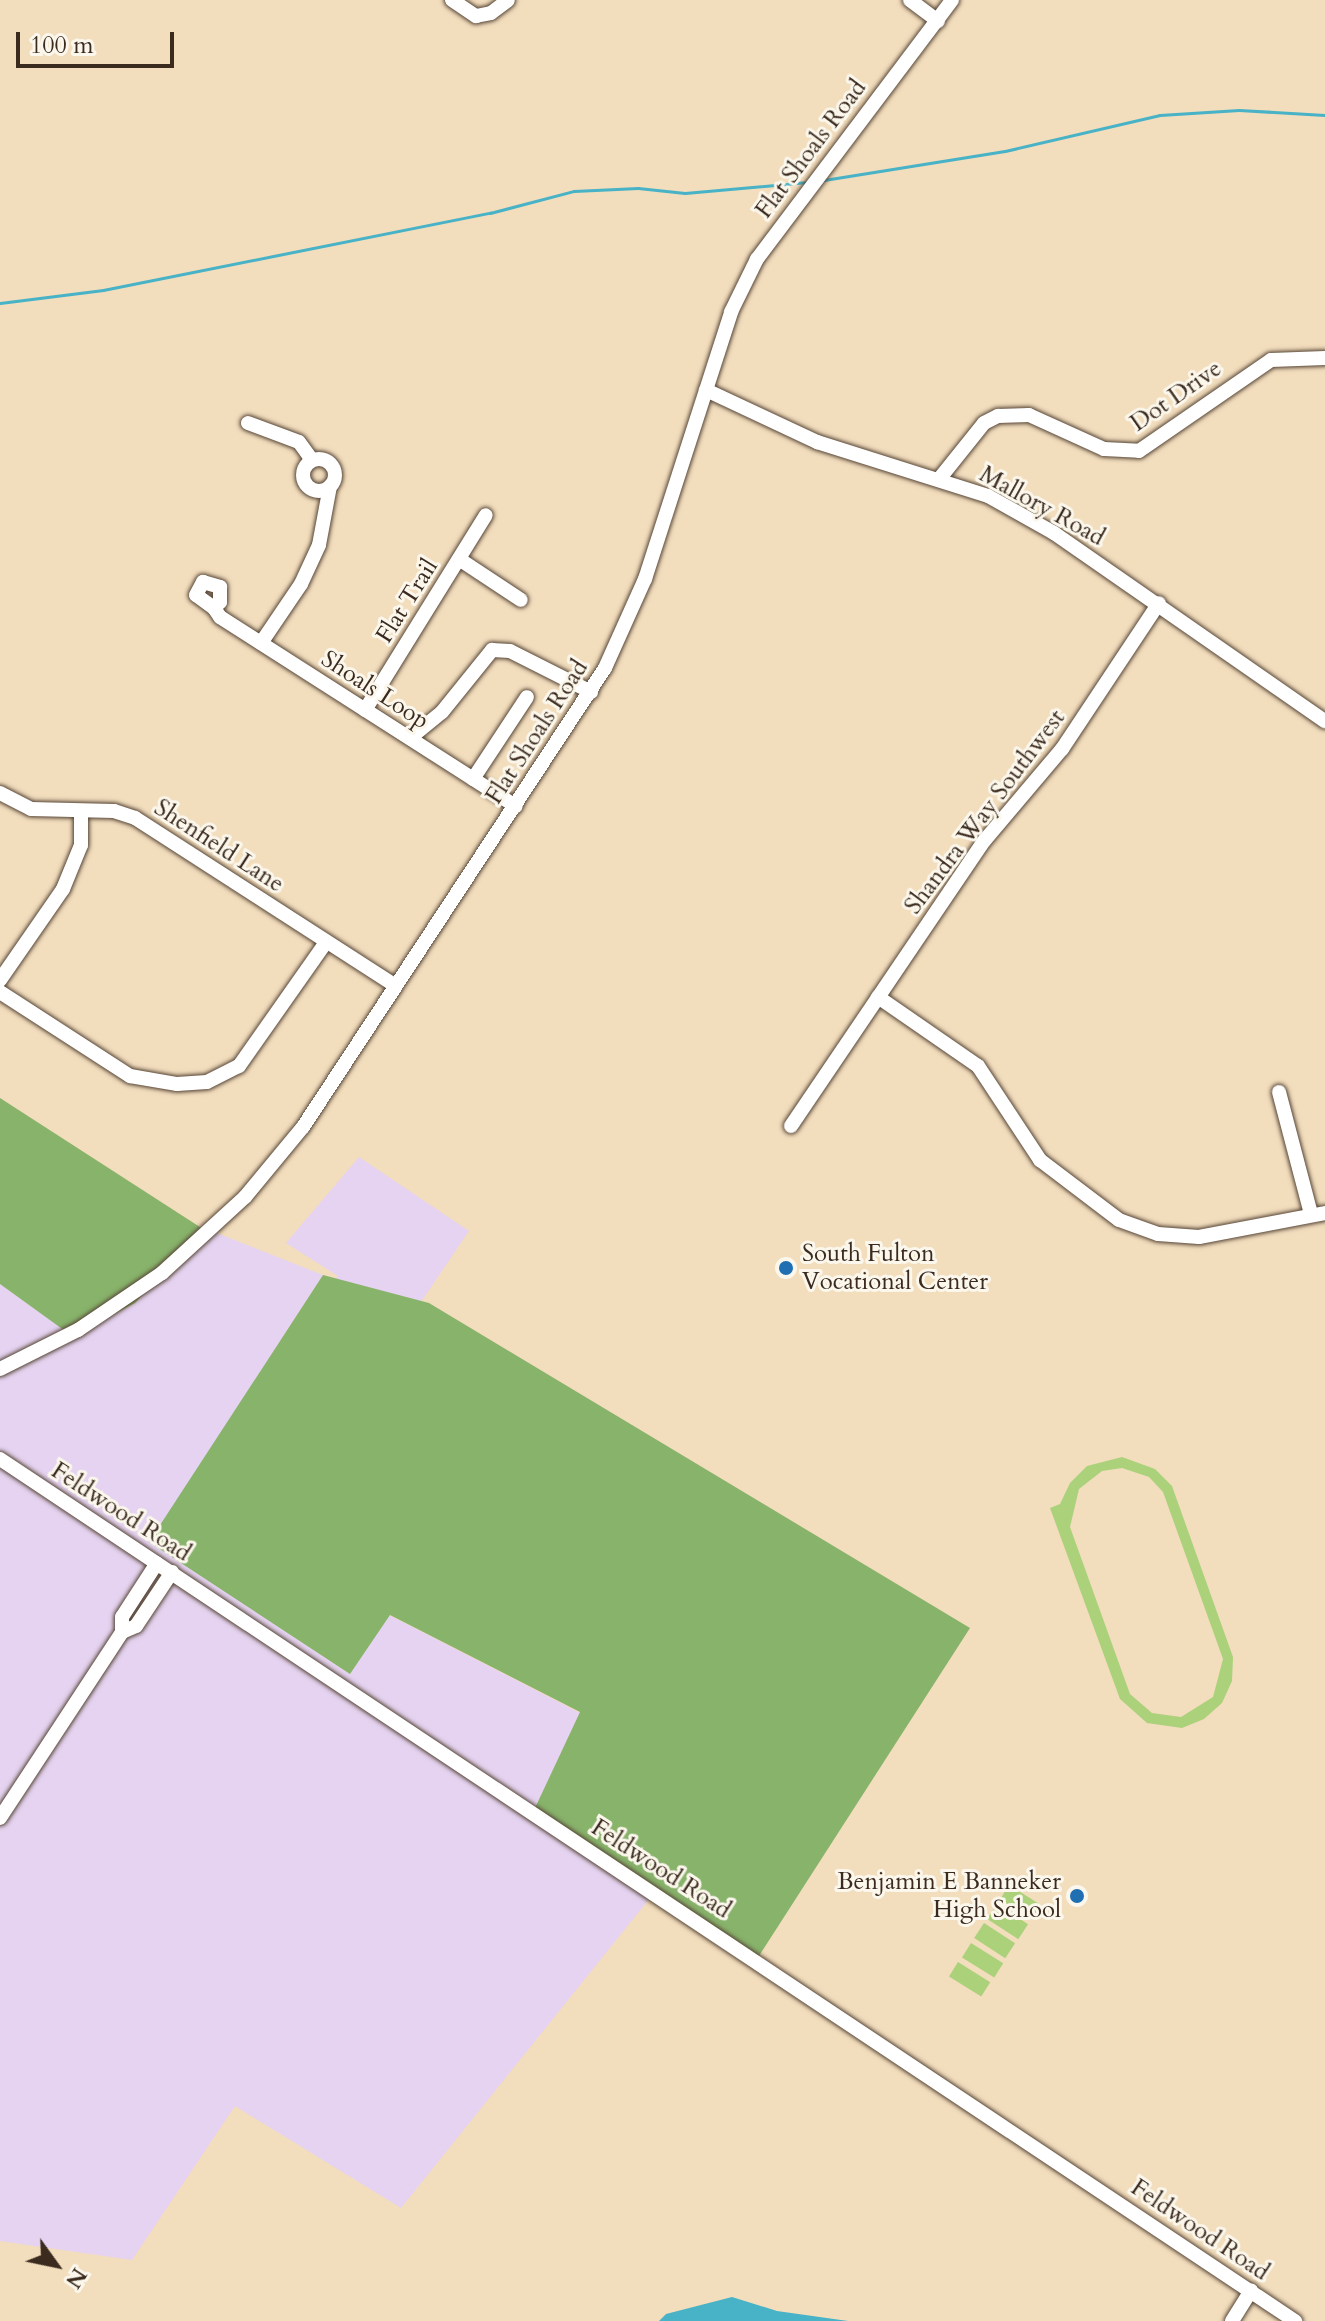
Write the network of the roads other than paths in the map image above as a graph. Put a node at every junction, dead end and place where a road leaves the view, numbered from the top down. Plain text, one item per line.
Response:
1 (452, 0) edge
2 (508, 0) edge
3 (910, 0) edge
4 (952, 0) edge
5 (938, 21) junction
6 (1325, 358) edge
7 (706, 390) junction
8 (248, 423) dead end
9 (312, 460) junction
10 (940, 478) junction
11 (330, 486) junction
12 (486, 515) dead end
13 (459, 559) junction
14 (521, 600) dead end
15 (1159, 603) junction
16 (214, 608) dead end
17 (261, 643) junction
18 (591, 692) junction
19 (527, 697) dead end
20 (365, 710) junction
21 (1325, 721) edge
22 (410, 738) junction
23 (473, 779) junction
24 (0, 793) edge
25 (516, 806) junction
26 (81, 811) junction
27 (326, 942) junction
28 (0, 980) edge
29 (396, 986) junction
30 (0, 992) edge
31 (878, 997) junction
32 (1279, 1092) dead end
33 (791, 1126) dead end
34 (1318, 1214) edge
35 (0, 1369) edge
36 (0, 1447) edge
37 (0, 1459) edge
38 (19, 1472) junction
39 (157, 1563) junction
40 (172, 1572) junction
41 (122, 1632) junction
42 (0, 1818) edge
43 (1251, 2291) junction
44 (1232, 2321) edge
45 (1295, 2321) edge

1 - 2 street
3 - 5 street
4 - 5 street, Flat Shoals Road
5 - 7 street, Flat Shoals Road
6 - 10 street, Dot Drive
7 - 10 street, Mallory Road
7 - 18 street, Flat Shoals Road
8 - 9 street
9 - 11 street
9 - 11 street
10 - 15 street, Mallory Road
11 - 17 street
12 - 13 street, Flat Trail
13 - 14 street
13 - 20 street, Flat Trail
15 - 21 street, Mallory Road
15 - 31 street, Shandra Way Southwest
16 - 17 street, Shoals Loop
17 - 20 street, Shoals Loop
18 - 22 street
18 - 25 street, Flat Shoals Road
19 - 23 street
20 - 22 street, Shoals Loop
22 - 23 street, Shoals Loop
23 - 25 street, Shoals Loop
24 - 26 street, Shenfield Lane
25 - 29 street, Flat Shoals Road
26 - 27 street, Shenfield Lane
26 - 28 street
27 - 29 street, Shenfield Lane
27 - 30 street
29 - 35 street, Flat Shoals Road
31 - 33 street, Shandra Way Southwest
31 - 34 street
32 - 34 street
36 - 38 street
37 - 38 street, Feldwood Road
38 - 39 street, Feldwood Road
39 - 40 street, Feldwood Road
39 - 41 street
40 - 41 street
40 - 43 street, Feldwood Road
41 - 42 street
43 - 44 street
43 - 45 street, Feldwood Road

